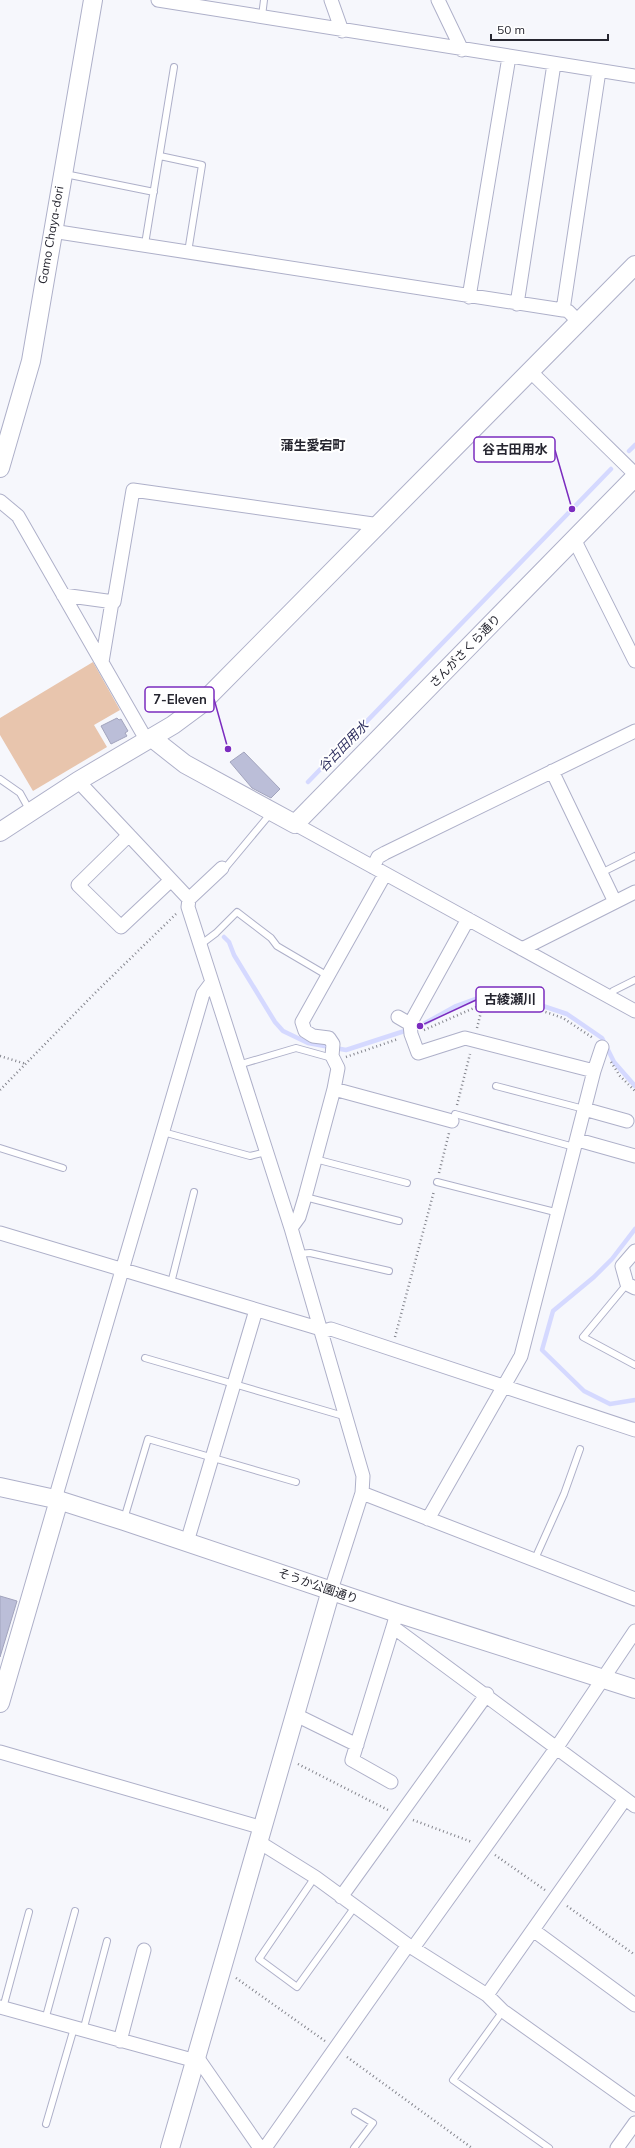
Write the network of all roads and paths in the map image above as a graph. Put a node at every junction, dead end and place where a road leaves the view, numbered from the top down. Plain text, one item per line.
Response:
1 (93, 0) edge
2 (158, 0) edge
3 (264, 0) edge
4 (331, 0) edge
5 (438, 0) edge
6 (262, 16) junction
7 (342, 31) junction
8 (462, 50) junction
9 (509, 57) junction
10 (554, 64) junction
11 (174, 67) dead end
12 (599, 71) junction
13 (635, 76) edge
14 (160, 156) junction
15 (62, 174) junction
16 (154, 192) junction
17 (52, 231) junction
18 (145, 244) junction
19 (188, 252) junction
20 (635, 264) edge
21 (469, 297) junction
22 (517, 304) junction
23 (563, 310) junction
24 (579, 322) junction
25 (530, 372) junction
26 (0, 468) edge
27 (635, 476) edge
28 (0, 501) edge
29 (380, 525) junction
30 (574, 540) junction
31 (63, 595) junction
32 (112, 602) junction
33 (635, 661) edge
34 (102, 662) junction
35 (635, 731) edge
36 (149, 739) junction
37 (552, 771) junction
38 (0, 779) edge
39 (78, 781) junction
40 (273, 811) junction
41 (30, 812) junction
42 (295, 824) junction
43 (0, 832) edge
44 (129, 835) junction
45 (635, 856) edge
46 (373, 867) junction
47 (222, 868) joint
48 (601, 873) junction
49 (385, 874) junction
50 (171, 880) junction
51 (635, 892) edge
52 (615, 902) junction
53 (189, 903) junction
54 (468, 919) junction
55 (200, 945) junction
56 (522, 949) junction
57 (328, 976) junction
58 (635, 980) edge
59 (212, 982) junction
60 (609, 997) junction
61 (635, 1011) edge
62 (398, 1017) dead end
63 (410, 1024) junction
64 (602, 1047) dead end
65 (333, 1053) junction
66 (0, 1056) edge
67 (26, 1064) junction
68 (238, 1064) junction
69 (594, 1071) junction
70 (496, 1086) dead end
71 (334, 1088) junction
72 (0, 1090) edge
73 (584, 1109) junction
74 (453, 1117) joint
75 (627, 1121) dead end
76 (162, 1132) junction
77 (577, 1144) junction
78 (0, 1148) edge
79 (266, 1152) junction
80 (635, 1156) edge
81 (315, 1159) junction
82 (64, 1168) dead end
83 (436, 1182) dead end
84 (407, 1183) dead end
85 (194, 1192) dead end
86 (305, 1196) junction
87 (559, 1213) junction
88 (399, 1221) dead end
89 (291, 1228) junction
90 (0, 1233) edge
91 (635, 1251) edge
92 (298, 1254) junction
93 (122, 1269) junction
94 (389, 1271) dead end
95 (171, 1283) junction
96 (631, 1286) edge
97 (256, 1310) junction
98 (321, 1330) junction
99 (145, 1358) dead end
100 (635, 1365) edge
101 (232, 1384) junction
102 (504, 1386) junction
103 (344, 1412) junction
104 (635, 1430) edge
105 (580, 1449) dead end
106 (212, 1456) junction
107 (296, 1482) dead end
108 (0, 1487) edge
109 (362, 1493) junction
110 (57, 1500) junction
111 (428, 1519) junction
112 (124, 1521) junction
113 (187, 1542) junction
114 (534, 1561) junction
115 (331, 1590) junction
116 (635, 1599) edge
117 (395, 1620) junction
118 (635, 1631) edge
119 (602, 1678) junction
120 (635, 1689) edge
121 (487, 1694) junction
122 (0, 1703) edge
123 (296, 1716) junction
124 (357, 1745) junction
125 (557, 1747) junction
126 (0, 1752) edge
127 (391, 1782) dead end
128 (630, 1802) edge
129 (261, 1835) junction
130 (314, 1877) junction
131 (341, 1897) junction
132 (354, 1908) junction
133 (75, 1911) dead end
134 (29, 1912) dead end
135 (533, 1930) junction
136 (107, 1941) dead end
137 (410, 1946) junction
138 (144, 1950) dead end
139 (488, 1996) junction
140 (635, 2005) edge
141 (2, 2008) edge
142 (503, 2011) junction
143 (45, 2020) junction
144 (78, 2030) junction
145 (120, 2041) junction
146 (197, 2059) junction
147 (635, 2105) edge
148 (355, 2112) dead end
149 (635, 2123) edge
150 (46, 2124) dead end
151 (170, 2148) edge
152 (260, 2148) edge
153 (265, 2148) edge
154 (354, 2148) edge
155 (549, 2148) edge
156 (617, 2148) edge

1 - 15 street, Gamo Chaya-dori
2 - 6 street
3 - 6 lane
4 - 7 street
5 - 8 street
6 - 7 street
7 - 8 street
8 - 9 street
9 - 10 street
9 - 21 street
10 - 12 street
10 - 22 street
11 - 14 lane
12 - 13 street
12 - 23 street
14 - 16 lane
14 - 19 lane
15 - 16 lane
15 - 17 street, Gamo Chaya-dori
16 - 18 lane
17 - 18 street
17 - 26 street, Gamo Chaya-dori
18 - 19 street
19 - 21 street
20 - 24 street
21 - 22 street
22 - 23 street
23 - 24 street
24 - 25 street
25 - 27 street
25 - 29 street
27 - 30 street, さんがさくら通り
28 - 31 street
29 - 32 street
29 - 36 street
30 - 33 street
30 - 42 street, さんがさくら通り
31 - 32 street
31 - 34 street
32 - 34 street
34 - 36 street
35 - 37 street
36 - 39 street
36 - 40 street
37 - 46 street
37 - 48 street
38 - 41 lane
39 - 41 street
39 - 44 street
40 - 42 street
40 - 47 lane
41 - 43 street
42 - 46 street
44 - 50 street
44 - 50 street
45 - 48 lane
46 - 49 street
47 - 53 street
48 - 52 street
49 - 54 street
49 - 57 street
50 - 53 street
51 - 52 street
52 - 56 street
53 - 55 street
53 - 67 path
54 - 56 street
54 - 63 street
55 - 57 lane
55 - 59 street
56 - 60 street
57 - 65 street
58 - 60 lane
59 - 68 street
59 - 76 street
60 - 61 street
62 - 63 street
63 - 69 street
64 - 69 street
65 - 68 lane
65 - 71 street
66 - 67 path
67 - 72 path
68 - 79 street
69 - 73 street
70 - 73 lane
71 - 74 street
71 - 81 street
73 - 75 street
73 - 77 street
74 - 77 lane
76 - 79 lane
76 - 93 street
77 - 80 street
77 - 87 street
78 - 82 lane
79 - 89 street
81 - 84 lane
81 - 86 street
83 - 87 lane
85 - 95 lane
86 - 88 lane
86 - 89 street
87 - 102 street
89 - 92 street
90 - 93 street
91 - 96 street
92 - 94 lane
92 - 98 street
93 - 95 street
93 - 110 street
95 - 97 street
96 - 100 lane
97 - 98 street
97 - 101 street
98 - 102 street
98 - 103 street
99 - 101 lane
101 - 103 lane
101 - 106 street
102 - 104 street
102 - 111 street
103 - 109 street
105 - 114 lane
106 - 107 lane
106 - 112 lane
106 - 113 street
108 - 110 street, そうか公園通り
109 - 111 street
109 - 115 street
110 - 112 street, そうか公園通り
110 - 122 street
111 - 114 street
112 - 113 street, そうか公園通り
113 - 115 street, そうか公園通り
114 - 116 street
115 - 117 street, そうか公園通り
115 - 123 street
117 - 119 street, そうか公園通り
117 - 121 street
117 - 124 street
118 - 119 street
119 - 120 street, そうか公園通り
119 - 125 street
121 - 125 street
121 - 131 street
123 - 124 street
123 - 129 street
124 - 127 street
125 - 128 street
125 - 137 street
126 - 129 street
128 - 135 street
129 - 130 street
129 - 146 street
130 - 131 street
130 - 132 lane
131 - 132 street
132 - 137 street
133 - 143 lane
134 - 141 lane
135 - 139 street
135 - 140 street
136 - 144 lane
137 - 139 street
137 - 153 street
138 - 145 street
139 - 142 street
141 - 143 street
142 - 147 street
142 - 155 lane
143 - 144 street
144 - 145 street
144 - 150 lane
145 - 146 street
146 - 151 street
146 - 152 street
148 - 154 lane
149 - 156 street

